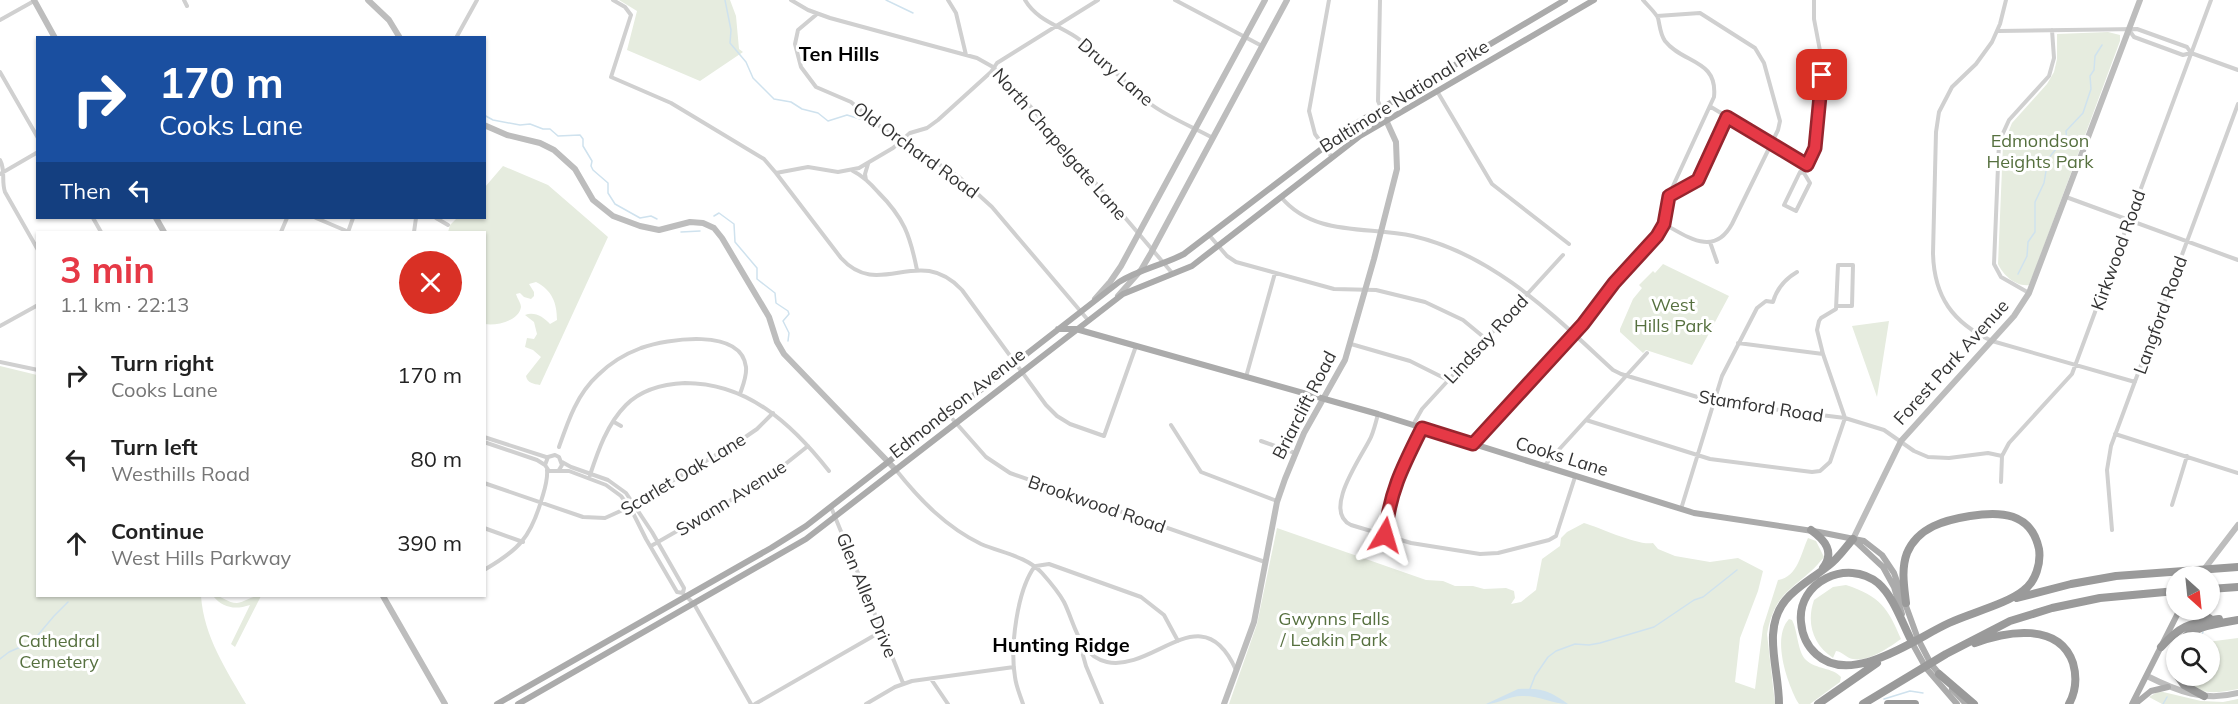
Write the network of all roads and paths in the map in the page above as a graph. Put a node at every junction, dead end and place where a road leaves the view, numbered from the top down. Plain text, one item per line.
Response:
1 (34, 0) edge
2 (184, 0) edge
3 (368, 0) edge
4 (477, 0) edge
5 (613, 0) edge
6 (791, 0) edge
7 (948, 0) edge
8 (1025, 0) edge
9 (1098, 0) edge
10 (1175, 0) edge
11 (1264, 0) edge
12 (1287, 0) edge
13 (1329, 0) edge
14 (1380, 0) edge
15 (1565, 0) edge
16 (1594, 0) edge
17 (1643, 0) edge
18 (1814, 0) edge
19 (2006, 0) edge
20 (2140, 0) edge
21 (2211, 0) edge
22 (187, 6) dead end
23 (817, 14) junction
24 (1657, 16) junction
25 (0, 20) edge
26 (1055, 26) junction
27 (2052, 30) junction
28 (2128, 30) junction
29 (1998, 31) junction
30 (54, 36) edge
31 (399, 36) edge
32 (457, 36) edge
33 (1244, 37) junction
34 (1262, 47) junction
35 (2191, 53) junction
36 (966, 55) junction
37 (993, 67) junction
38 (2238, 70) edge
39 (0, 72) edge
40 (1437, 90) junction
41 (2238, 104) edge
42 (1711, 107) junction
43 (1380, 108) junction
44 (1727, 117) junction
45 (1386, 120) junction
46 (486, 126) edge
47 (1195, 129) junction
48 (36, 135) edge
49 (1212, 138) junction
50 (902, 141) junction
51 (1771, 144) junction
52 (1323, 146) junction
53 (36, 153) edge
54 (1331, 156) junction
55 (0, 160) edge
56 (868, 163) junction
57 (1807, 165) junction
58 (5, 171) junction
59 (852, 171) junction
60 (776, 172) junction
61 (1804, 173) junction
62 (0, 174) edge
63 (866, 180) junction
64 (1281, 196) junction
65 (1669, 196) junction
66 (2066, 197) junction
67 (318, 219) edge
68 (438, 219) edge
69 (2129, 220) junction
70 (1664, 224) junction
71 (448, 225) dead end
72 (1381, 230) junction
73 (346, 231) edge
74 (1138, 233) junction
75 (1209, 235) junction
76 (2187, 241) junction
77 (1710, 242) junction
78 (1569, 244) dead end
79 (1218, 245) junction
80 (36, 246) edge
81 (1152, 250) junction
82 (1563, 255) dead end
83 (2238, 260) edge
84 (1716, 262) dead end
85 (1164, 263) junction
86 (917, 270) junction
87 (1141, 270) junction
88 (1797, 272) dead end
89 (1275, 273) junction
90 (1173, 274) junction
91 (1365, 289) junction
92 (2029, 293) junction
93 (1528, 294) junction
94 (1114, 300) junction
95 (36, 305) edge
96 (1089, 305) junction
97 (1837, 306) junction
98 (1081, 311) junction
99 (1088, 320) junction
100 (0, 326) edge
101 (1058, 329) junction
102 (1077, 330) junction
103 (1574, 334) junction
104 (1486, 339) junction
105 (1992, 341) junction
106 (1738, 343) junction
107 (1351, 344) junction
108 (1136, 346) junction
109 (1647, 352) dead end
110 (1823, 354) junction
111 (0, 363) edge
112 (1015, 363) junction
113 (2075, 365) junction
114 (36, 370) edge
115 (1021, 372) junction
116 (1626, 376) junction
117 (1246, 378) junction
118 (1448, 380) junction
119 (2135, 382) junction
120 (740, 394) junction
121 (1324, 399) junction
122 (1714, 402) junction
123 (773, 413) junction
124 (949, 414) junction
125 (1378, 414) junction
126 (1845, 418) junction
127 (1586, 420) junction
128 (614, 422) junction
129 (956, 423) junction
130 (1171, 425) dead end
131 (621, 426) dead end
132 (1413, 426) junction
133 (1422, 428) junction
134 (2115, 434) junction
135 (486, 438) edge
136 (1261, 441) dead end
137 (1901, 441) junction
138 (486, 443) edge
139 (1473, 444) junction
140 (808, 446) junction
141 (559, 447) junction
142 (1295, 453) junction
143 (1698, 455) junction
144 (550, 456) junction
145 (2002, 456) junction
146 (2187, 456) junction
147 (561, 460) junction
148 (888, 461) junction
149 (1544, 466) junction
150 (546, 467) junction
151 (559, 470) junction
152 (896, 470) junction
153 (829, 471) dead end
154 (554, 472) junction
155 (2238, 473) edge
156 (590, 476) junction
157 (1576, 476) junction
158 (547, 481) junction
159 (2001, 482) dead end
160 (486, 484) edge
161 (1277, 502) junction
162 (541, 503) junction
163 (632, 505) junction
164 (2172, 506) dead end
165 (830, 507) junction
166 (1681, 509) junction
167 (835, 517) junction
168 (2238, 525) edge
169 (486, 529) edge
170 (1810, 530) junction
171 (2112, 530) dead end
172 (1385, 535) junction
173 (1853, 539) junction
174 (523, 542) junction
175 (658, 542) junction
176 (651, 546) junction
177 (1266, 562) junction
178 (1035, 566) junction
179 (2207, 566) edge
180 (2238, 567) edge
181 (486, 569) edge
182 (1816, 574) junction
183 (2238, 587) edge
184 (2220, 588) edge
185 (2166, 592) edge
186 (684, 595) junction
187 (384, 597) edge
188 (1906, 603) junction
189 (694, 604) junction
190 (1992, 605) junction
191 (2238, 618) edge
192 (2220, 619) edge
193 (2174, 620) edge
194 (2214, 620) edge
195 (882, 631) junction
196 (2190, 632) edge
197 (1078, 637) junction
198 (1178, 641) junction
199 (1912, 642) junction
200 (1901, 647) junction
201 (2161, 647) junction
202 (1946, 654) junction
203 (1014, 667) junction
204 (1237, 671) junction
205 (1939, 674) junction
206 (2147, 676) junction
207 (931, 679) junction
208 (903, 683) junction
209 (2186, 686) edge
210 (2169, 687) junction
211 (2238, 693) edge
212 (2205, 696) junction
213 (446, 704) edge
214 (497, 704) edge
215 (518, 704) edge
216 (753, 704) edge
217 (866, 704) edge
218 (948, 704) edge
219 (1023, 704) edge
220 (1102, 704) edge
221 (1224, 704) edge
222 (1779, 704) edge
223 (1818, 704) edge
224 (1863, 704) edge
225 (1888, 704) edge
226 (1915, 704) edge
227 (1957, 704) edge
228 (1966, 704) edge
229 (1974, 704) edge
230 (2069, 704) edge
231 (2133, 704) edge

1 - 25 street
1 - 30 street
2 - 22 street
3 - 31 street
4 - 32 street
5 - 60 street
6 - 23 street, North Chapelgate Lane
7 - 36 street
8 - 26 street, Drury Lane
9 - 26 street
10 - 33 street
11 - 33 street, Edmondson Avenue
12 - 34 street, Edmondson Avenue
13 - 52 street
14 - 43 street
15 - 43 main road, Baltimore National Pike
16 - 40 main road, Baltimore National Pike
17 - 24 street
18 - 57 street
19 - 29 street
20 - 28 street, Forest Park Avenue
21 - 35 street, Kirkwood Road
23 - 36 street, North Chapelgate Lane
23 - 50 street, Old Orchard Road
24 - 42 street
24 - 51 street
26 - 37 street
26 - 47 street, Drury Lane
27 - 28 street
27 - 29 street
27 - 92 street
28 - 35 street
28 - 35 street
28 - 66 street, Forest Park Avenue
29 - 105 street
33 - 34 street
33 - 47 street, Edmondson Avenue
34 - 49 street, Edmondson Avenue
35 - 38 street
35 - 69 street, Kirkwood Road
36 - 37 street, North Chapelgate Lane
37 - 50 street
37 - 74 street, North Chapelgate Lane
39 - 48 street
40 - 45 main road, Baltimore National Pike
40 - 78 street
41 - 76 street, Langford Road
42 - 44 street
42 - 65 street
43 - 45 street
43 - 52 main road, Baltimore National Pike
44 - 51 street
44 - 65 street
45 - 54 main road, Baltimore National Pike
45 - 72 street, Briarclift Road
46 - 148 street
47 - 49 street, Drury Lane
47 - 74 street, Edmondson Avenue
49 - 81 street, Edmondson Avenue
50 - 56 street
50 - 98 street, Old Orchard Road
51 - 57 street
51 - 77 street
52 - 54 street
52 - 75 main road, Baltimore National Pike
53 - 58 street
54 - 64 main road, Baltimore National Pike
55 - 58 street
56 - 59 street
56 - 63 street
57 - 61 street
58 - 62 street
58 - 80 street
59 - 60 street
59 - 63 street
60 - 86 street
61 - 61 street
63 - 86 street
64 - 72 street, Stamford Road
64 - 79 main road, Baltimore National Pike
65 - 70 street
66 - 69 street
66 - 92 street, Forest Park Avenue
67 - 73 street
68 - 71 street
69 - 76 street
69 - 113 street, Kirkwood Road
70 - 77 street
70 - 103 street
72 - 91 street, Briarclift Road
72 - 93 street, Stamford Road
74 - 81 street, North Chapelgate Lane
74 - 96 street, Edmondson Avenue
75 - 79 street
75 - 85 main road, Baltimore National Pike
76 - 83 street
76 - 119 street, Langford Road
77 - 84 street
79 - 89 street
79 - 90 main road, Baltimore National Pike
81 - 85 street, North Chapelgate Lane
81 - 87 street, Edmondson Avenue
82 - 93 street, Lindsay Road
85 - 87 main road, Baltimore National Pike
85 - 90 street, North Chapelgate Lane
86 - 112 street
87 - 94 street, Edmondson Avenue
87 - 96 main road, Baltimore National Pike
88 - 106 street
89 - 91 street
89 - 117 street
90 - 94 main road, Baltimore National Pike
91 - 104 street
91 - 107 street, Briarclift Road
92 - 105 street, Forest Park Avenue
93 - 103 street, Stamford Road
93 - 104 street, Lindsay Road
94 - 99 main road, Edmondson Avenue
95 - 100 street
96 - 98 main road, Edmondson Avenue
97 - 97 street
97 - 110 street
98 - 99 street, Old Orchard Road
98 - 101 main road, Edmondson Avenue
99 - 102 main road, Edmondson Avenue
101 - 102 main road, Cooks Lane
101 - 112 main road, Edmondson Avenue
102 - 108 main road, Cooks Lane
102 - 115 main road, Edmondson Avenue
103 - 116 street, Stamford Road
103 - 139 street
104 - 118 street, Lindsay Road
105 - 113 street
105 - 137 street, Forest Park Avenue
106 - 110 street
106 - 122 street
107 - 118 street
107 - 121 street, Briarclift Road
108 - 115 street
108 - 117 main road, Cooks Lane
109 - 116 street
110 - 126 street
111 - 114 street
112 - 115 street
112 - 124 main road, Edmondson Avenue
113 - 119 street
113 - 145 street, Kirkwood Road
115 - 129 main road, Edmondson Avenue
116 - 122 street, Stamford Road
116 - 127 street
117 - 121 main road, Cooks Lane
118 - 132 street, Lindsay Road
119 - 134 street, Langford Road
120 - 123 street
120 - 128 street
120 - 141 street
121 - 125 main road, Cooks Lane
121 - 142 street, Briarclift Road
122 - 126 street, Stamford Road
122 - 143 street
123 - 140 street
123 - 163 street, Scarlet Oak Lane
124 - 129 street, Brookwood Road
124 - 148 main road, Edmondson Avenue
125 - 132 main road, Cooks Lane
125 - 172 street
126 - 137 street, Stamford Road
126 - 143 street
127 - 143 street
127 - 149 street
128 - 131 street
128 - 156 street
129 - 152 main road, Edmondson Avenue
129 - 177 street, Brookwood Road
130 - 161 street
132 - 133 main road, Cooks Lane
133 - 139 main road, Cooks Lane
133 - 172 street
134 - 146 street
134 - 171 street, Langford Road
135 - 144 street
136 - 142 street
137 - 145 street, Stamford Road
137 - 173 street, Forest Park Avenue
138 - 150 street
139 - 149 main road, Cooks Lane
140 - 153 street
140 - 175 street, Swann Avenue
141 - 144 street
141 - 147 street
142 - 161 street, Briarclift Road
143 - 166 street
144 - 147 street
144 - 150 street
145 - 159 street
146 - 155 street
146 - 164 street
147 - 151 street
147 - 156 street
148 - 152 street
148 - 165 main road, Edmondson Avenue
149 - 157 main road, Cooks Lane
150 - 154 street
150 - 158 street
151 - 154 street
151 - 156 street
152 - 167 main road, Edmondson Avenue
152 - 178 street
154 - 158 street
156 - 163 street
157 - 166 main road, Cooks Lane
157 - 172 street
158 - 162 street
160 - 162 street, Scarlet Oak Lane
161 - 177 street, Briarclift Road
162 - 163 street, Scarlet Oak Lane
162 - 174 street
163 - 175 street
163 - 176 street
165 - 167 street, Glen Allen Drive
165 - 186 main road, Edmondson Avenue
166 - 170 main road, Cooks Lane
167 - 189 main road, Edmondson Avenue
167 - 195 street, Glen Allen Drive
168 - 179 street
169 - 174 street
170 - 173 main road, Cooks Lane
170 - 182 highway
173 - 182 highway
173 - 188 main road
173 - 199 main road
174 - 181 street
175 - 176 street, Swann Avenue
175 - 186 street
176 - 186 street
177 - 204 street, Briarclift Road
178 - 197 street
178 - 198 street
178 - 203 street
180 - 190 highway
182 - 222 highway
183 - 184 highway
185 - 202 highway
186 - 189 street
186 - 214 main road, Edmondson Avenue
187 - 213 street
188 - 190 highway
188 - 205 main road
189 - 215 main road, Edmondson Avenue
189 - 216 street
190 - 200 highway
191 - 192 highway
191 - 196 highway
193 - 201 main road
194 - 201 highway
195 - 208 street, Glen Allen Drive
195 - 216 street
197 - 198 street
197 - 220 street
198 - 204 street
199 - 200 highway
199 - 227 main road
200 - 223 highway
201 - 206 main road
202 - 224 highway
202 - 230 highway
203 - 207 street
203 - 219 street
204 - 221 street, Briarclift Road
205 - 228 main road
205 - 229 highway
206 - 210 street
206 - 231 main road
207 - 208 street
207 - 218 street
208 - 217 street
209 - 212 highway
210 - 212 street
210 - 231 main road
211 - 212 street
225 - 226 highway

